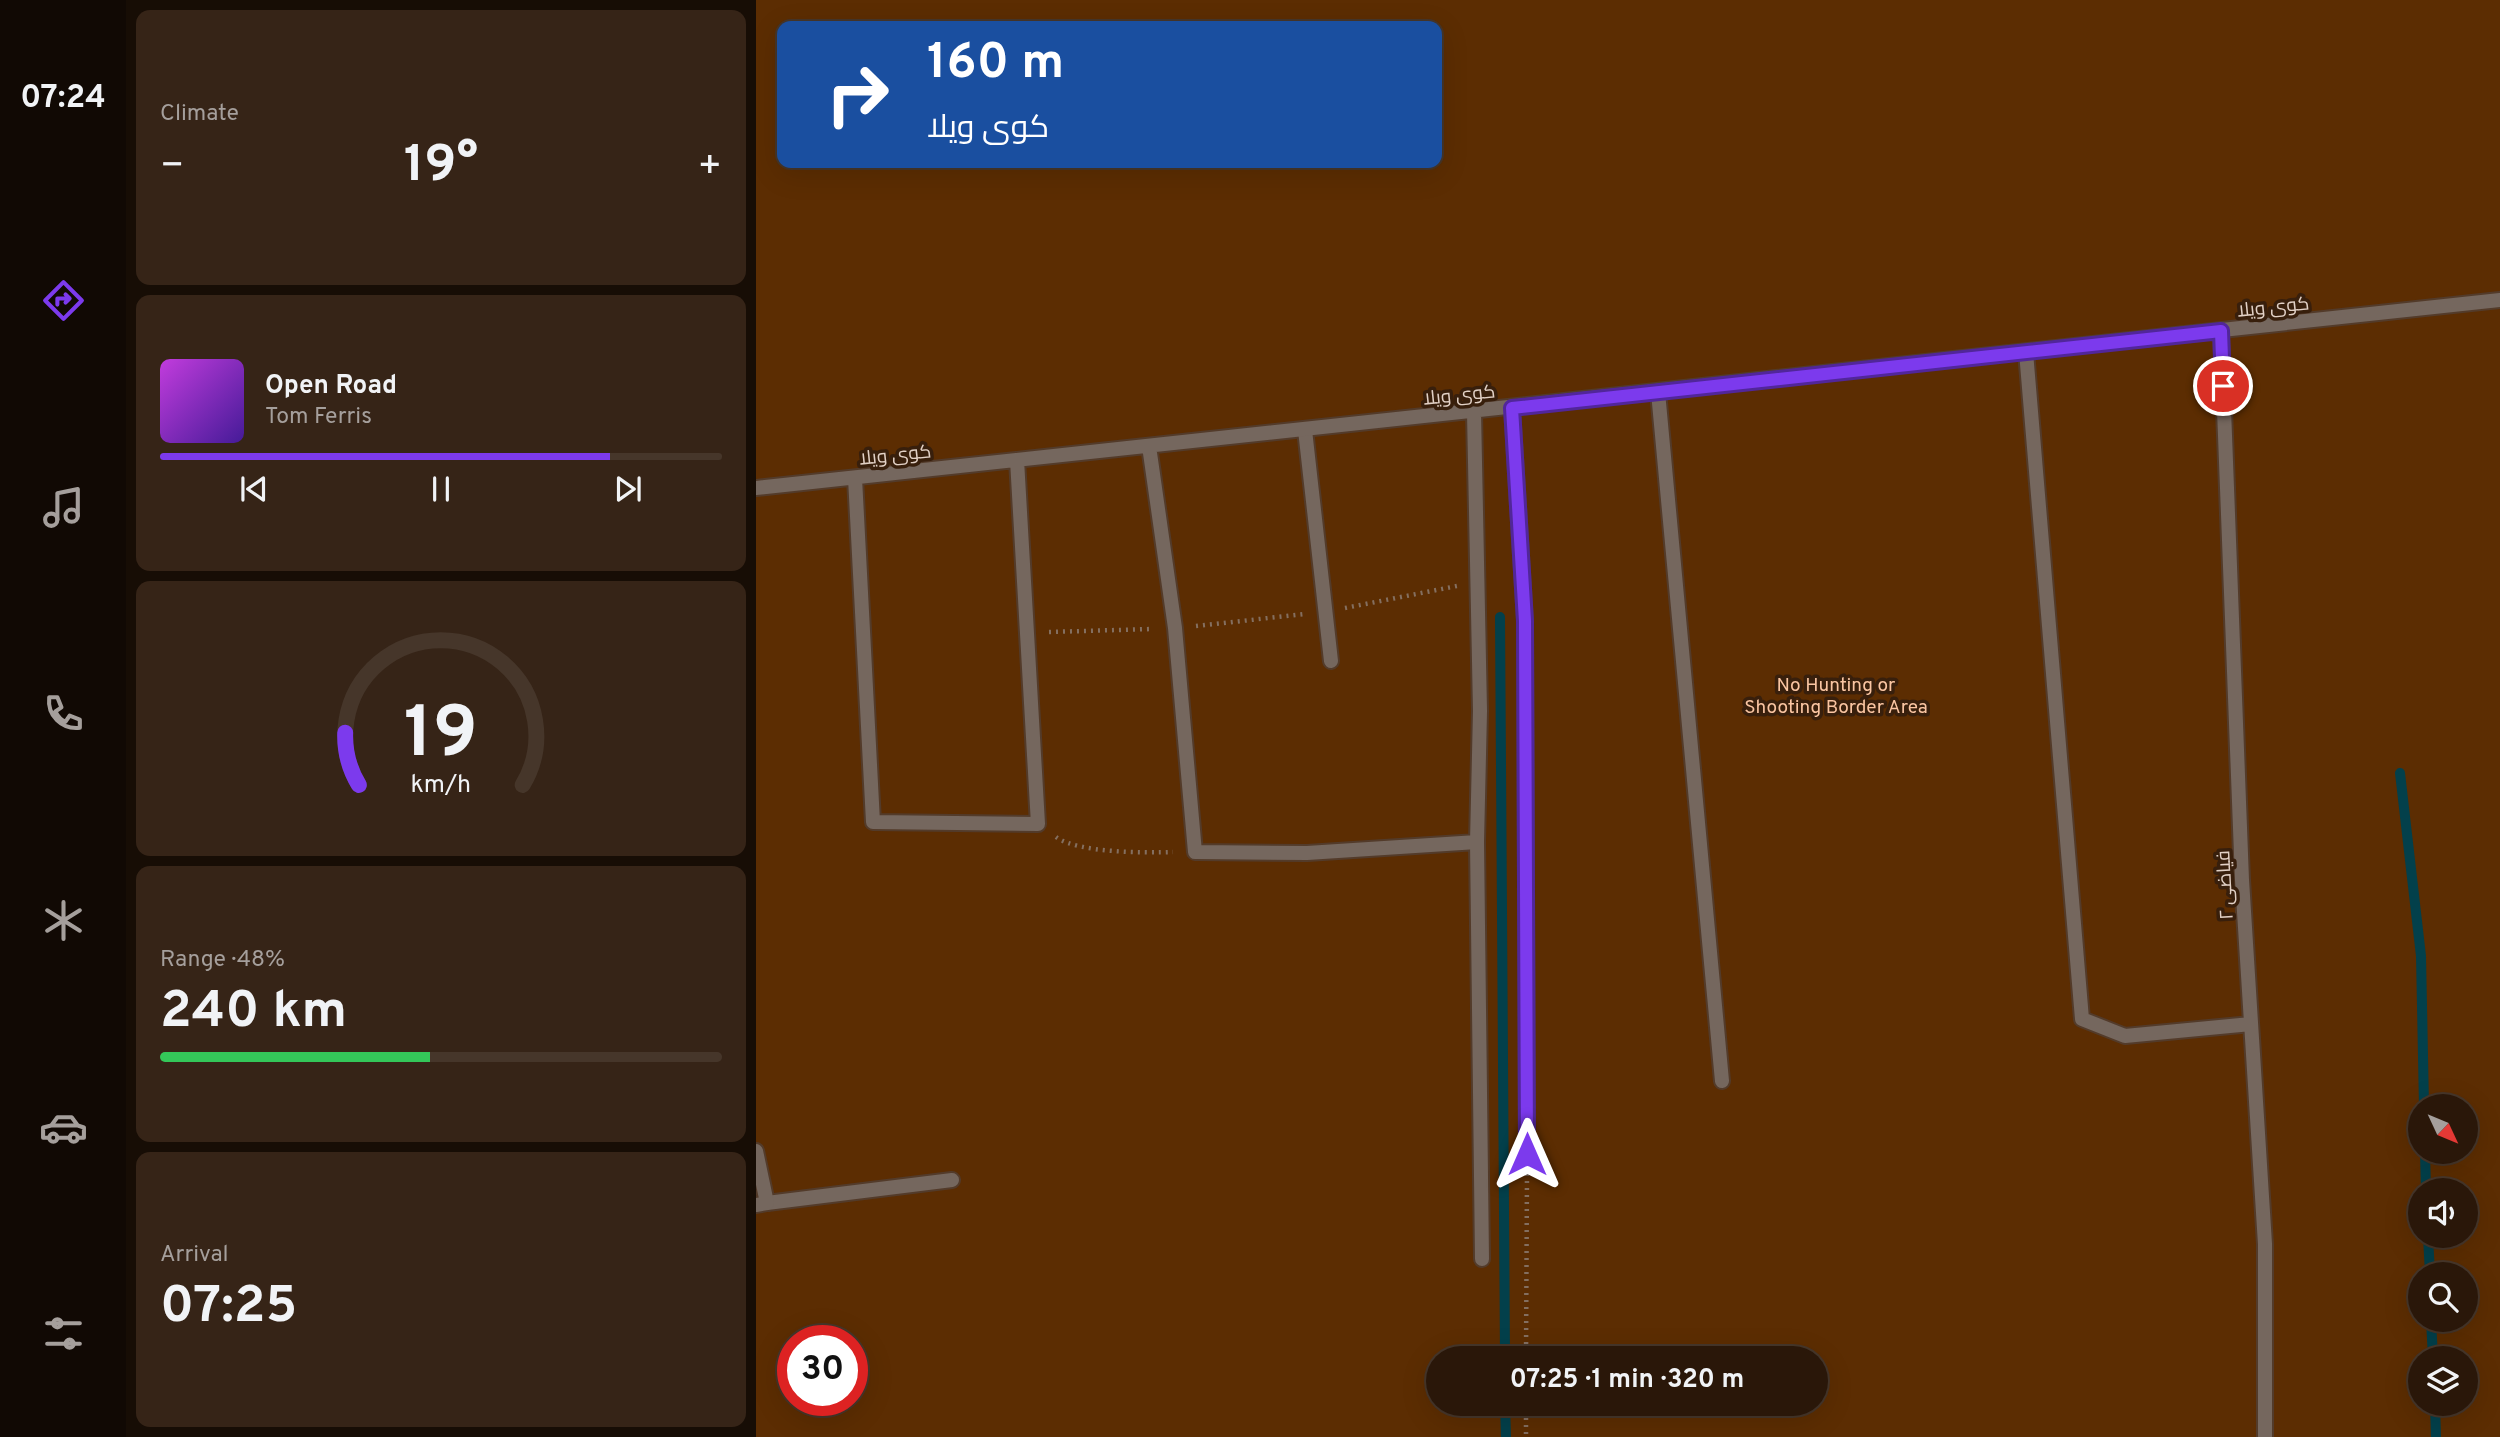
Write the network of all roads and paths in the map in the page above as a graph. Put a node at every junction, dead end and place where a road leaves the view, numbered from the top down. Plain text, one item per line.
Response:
1 (2500, 300) edge
2 (2221, 331) junction
3 (2026, 352) junction
4 (1658, 392) junction
5 (1512, 408) junction
6 (1474, 412) junction
7 (1305, 430) junction
8 (1149, 446) junction
9 (1017, 460) junction
10 (855, 478) junction
11 (756, 488) edge
12 (1477, 583) junction
13 (1325, 612) junction
14 (1175, 628) junction
15 (1027, 633) junction
16 (1331, 660) dead end
17 (1038, 824) junction
18 (1477, 842) junction
19 (1195, 852) junction
20 (2251, 1024) junction
21 (1722, 1081) dead end
22 (756, 1152) edge
23 (1527, 1154) joint
24 (952, 1180) dead end
25 (762, 1204) edge
26 (1482, 1259) dead end
27 (1526, 1346) edge
28 (1526, 1416) edge
29 (1526, 1437) edge
30 (2265, 1437) edge

1 - 2 street, کوی ویلا
2 - 3 street, کوی ویلا
2 - 20 street, فیاضی ۲
3 - 4 street, کوی ویلا
3 - 20 street
4 - 5 street, کوی ویلا
4 - 21 street
5 - 6 street, کوی ویلا
5 - 23 street
6 - 7 street, کوی ویلا
6 - 12 street
7 - 8 street, کوی ویلا
7 - 13 street
8 - 9 street, کوی ویلا
8 - 14 street
9 - 10 street, کوی ویلا
9 - 15 street
10 - 11 street, کوی ویلا
10 - 17 street
12 - 13 path
12 - 18 street
13 - 14 path
13 - 16 street
14 - 15 path
14 - 19 street
15 - 17 street
17 - 19 path
18 - 19 street
18 - 26 street
20 - 30 street, فیاضی ۲
22 - 25 street
23 - 27 path
24 - 25 street
28 - 29 path

